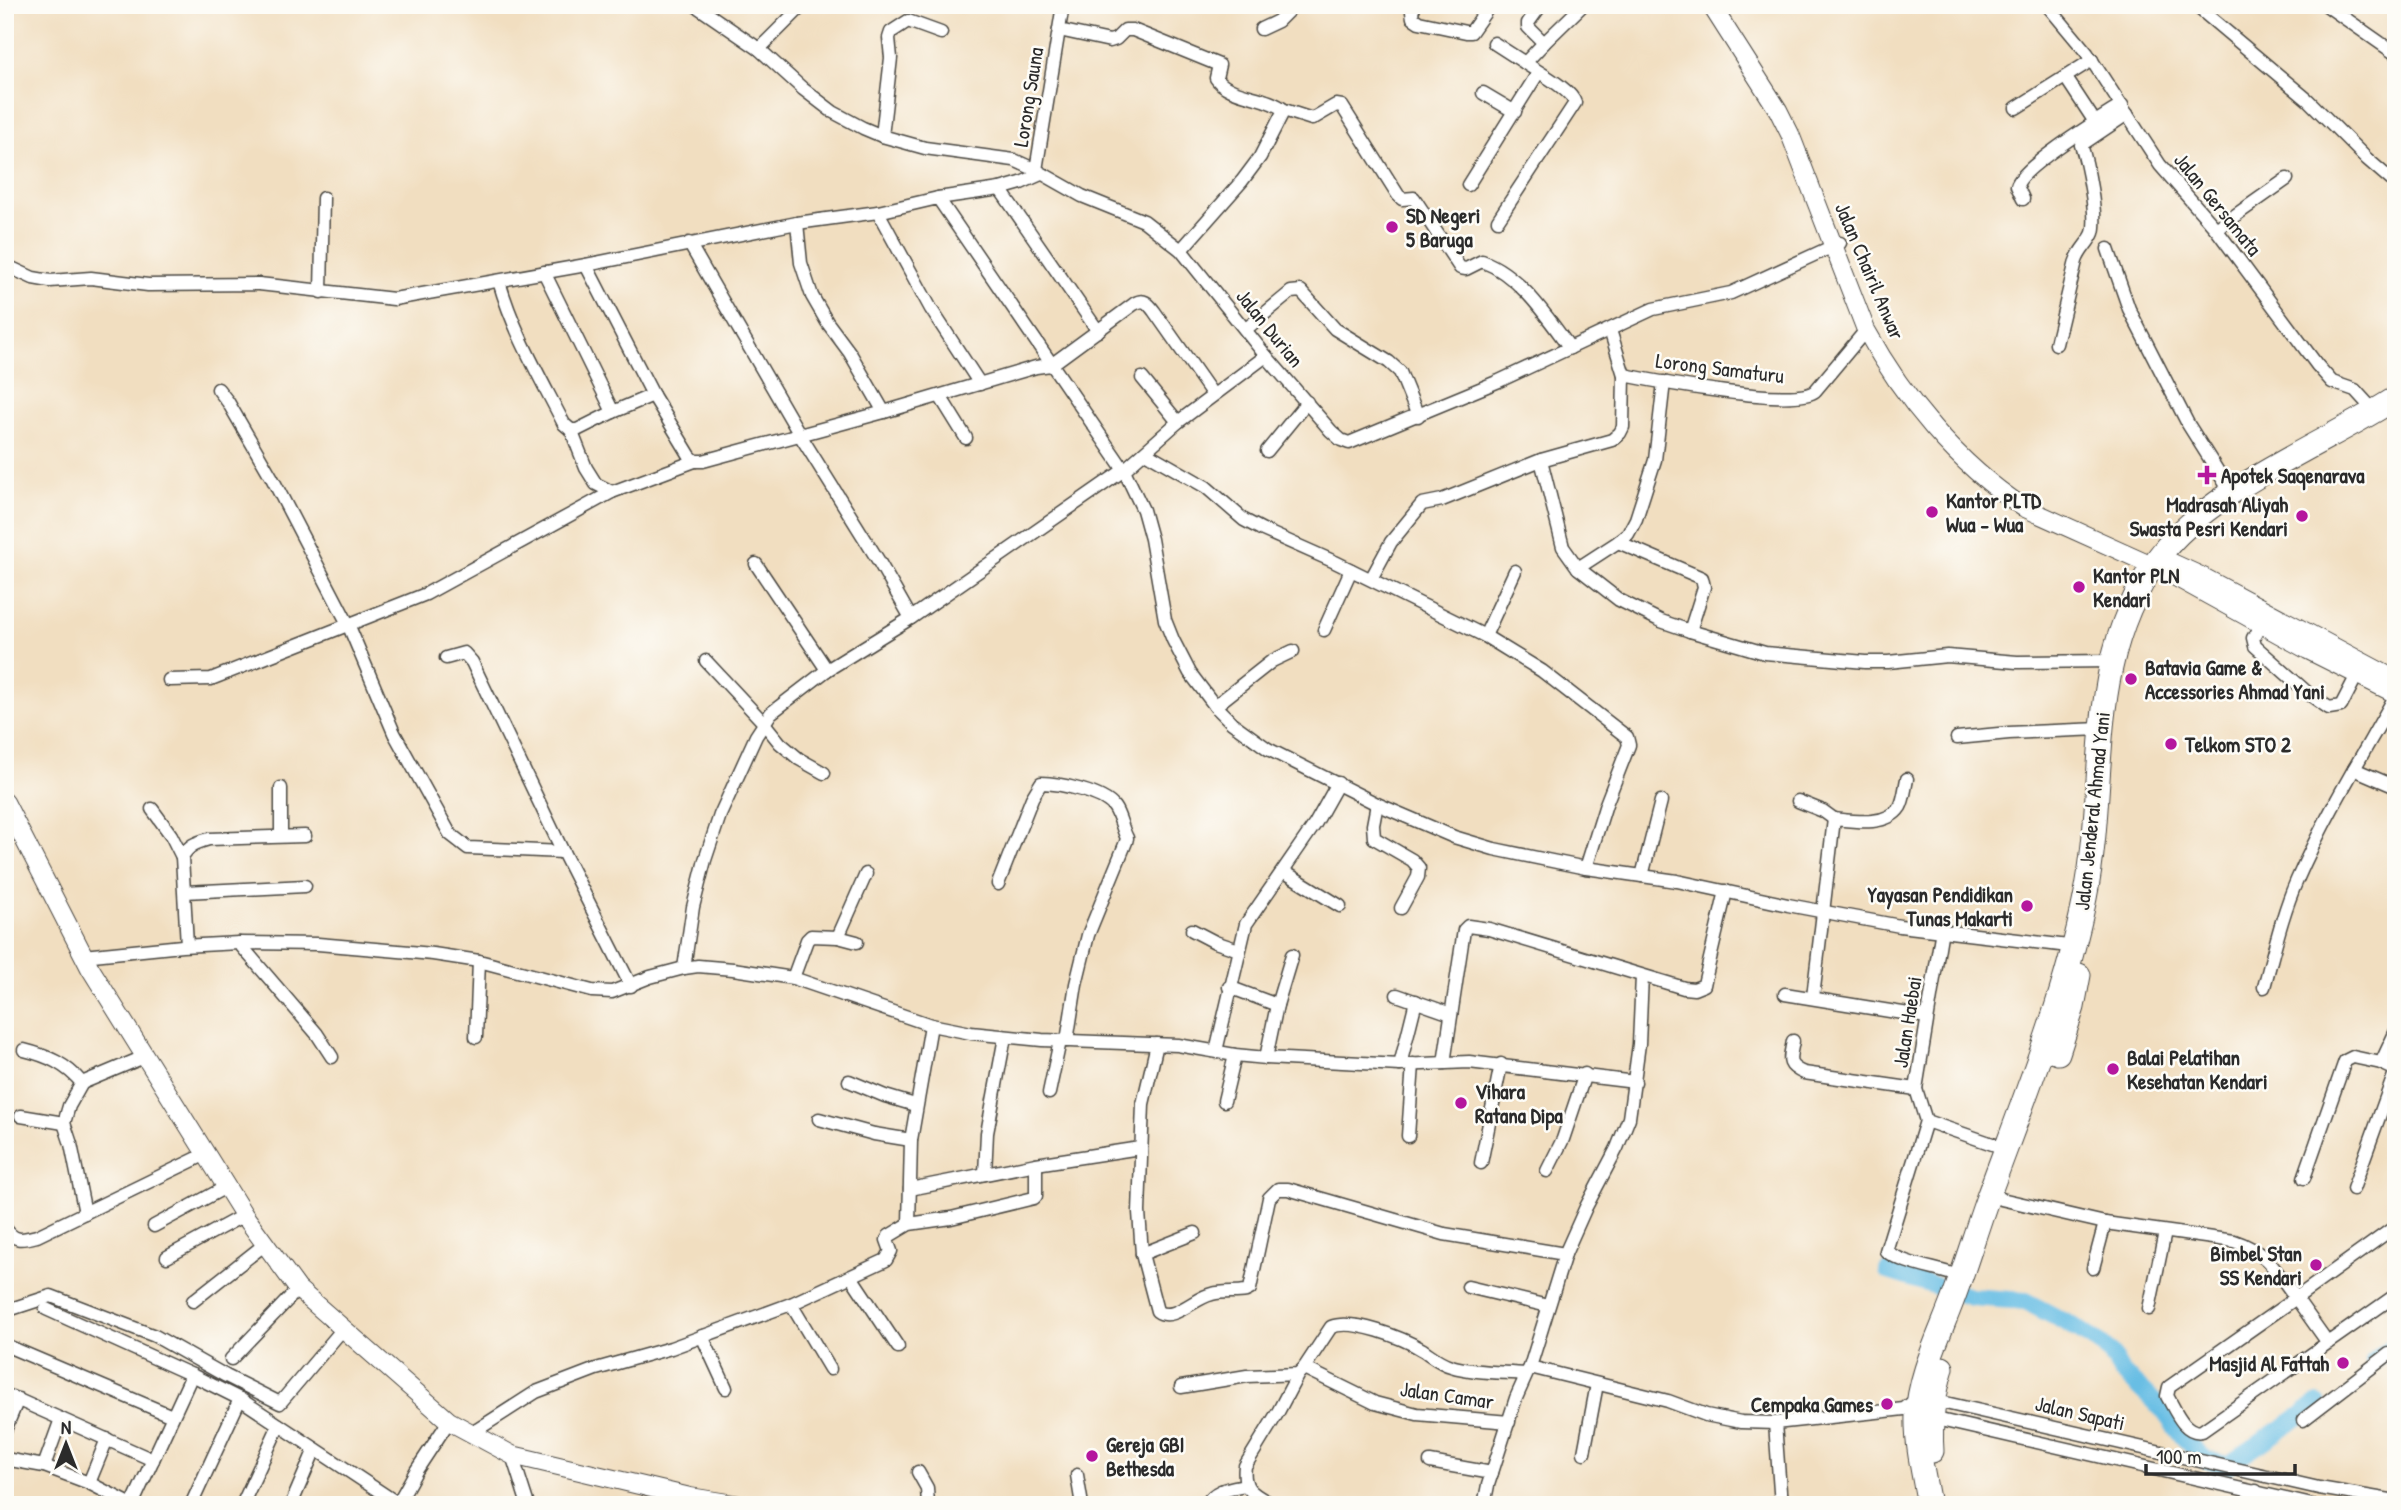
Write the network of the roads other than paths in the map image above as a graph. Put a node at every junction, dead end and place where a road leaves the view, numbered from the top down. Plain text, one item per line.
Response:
1 (695, 5) edge
2 (803, 5) edge
3 (1063, 5) edge
4 (1294, 5) edge
5 (1415, 5) edge
6 (1490, 5) edge
7 (1541, 5) edge
8 (1583, 5) edge
9 (1711, 5) edge
10 (1717, 5) edge
11 (2047, 5) edge
12 (2195, 5) edge
13 (2326, 5) edge
14 (1261, 29) dead end
15 (1059, 30) junction
16 (941, 33) dead end
17 (1494, 43) dead end
18 (1544, 43) junction
19 (759, 49) junction
20 (2396, 54) edge
21 (2092, 61) junction
22 (1525, 63) junction
23 (1538, 72) junction
24 (2066, 78) junction
25 (1483, 93) dead end
26 (2016, 108) dead end
27 (1284, 110) junction
28 (2125, 110) junction
29 (1515, 112) junction
30 (2095, 122) junction
31 (882, 136) junction
32 (2079, 141) junction
33 (1038, 172) junction
34 (2287, 179) dead end
35 (2396, 184) edge
36 (1468, 186) dead end
37 (1000, 189) junction
38 (323, 198) dead end
39 (938, 198) junction
40 (2023, 199) dead end
41 (877, 212) junction
42 (1498, 220) dead end
43 (797, 223) junction
44 (2216, 229) junction
45 (689, 243) junction
46 (1836, 245) junction
47 (2108, 249) dead end
48 (1181, 250) junction
49 (5, 265) edge
50 (586, 265) junction
51 (544, 272) junction
52 (499, 281) junction
53 (321, 292) junction
54 (1246, 329) junction
55 (1610, 330) junction
56 (1866, 330) junction
57 (1098, 331) junction
58 (2056, 344) dead end
59 (1570, 348) junction
60 (1266, 356) junction
61 (1051, 365) junction
62 (1624, 376) junction
63 (1142, 378) dead end
64 (1664, 382) junction
65 (980, 384) junction
66 (218, 389) dead end
67 (653, 395) junction
68 (1213, 395) junction
69 (940, 396) junction
70 (2396, 398) edge
71 (1307, 402) junction
72 (613, 412) junction
73 (884, 412) junction
74 (2384, 413) edge
75 (1418, 416) junction
76 (1178, 422) junction
77 (571, 430) junction
78 (800, 435) junction
79 (966, 438) dead end
80 (1267, 451) dead end
81 (1145, 452) junction
82 (1541, 460) junction
83 (695, 461) junction
84 (1124, 470) junction
85 (612, 492) junction
86 (2232, 494) junction
87 (2043, 513) junction
88 (1618, 542) junction
89 (2162, 563) junction
90 (756, 564) dead end
91 (1578, 568) junction
92 (1351, 569) junction
93 (1515, 572) dead end
94 (1371, 579) junction
95 (911, 618) junction
96 (348, 624) junction
97 (2261, 624) junction
98 (1324, 630) dead end
99 (1690, 631) junction
100 (1485, 636) junction
101 (1293, 651) dead end
102 (446, 657) dead end
103 (706, 661) dead end
104 (2111, 661) junction
105 (827, 670) junction
106 (2357, 675) junction
107 (169, 680) dead end
108 (2396, 680) edge
109 (2396, 694) edge
110 (1214, 706) junction
111 (763, 722) junction
112 (2101, 729) junction
113 (1957, 738) dead end
114 (2354, 769) junction
115 (824, 773) dead end
116 (1907, 779) dead end
117 (1338, 783) junction
118 (2396, 787) edge
119 (281, 788) dead end
120 (1661, 801) dead end
121 (1798, 801) dead end
122 (5, 802) edge
123 (1377, 804) junction
124 (152, 809) dead end
125 (1834, 819) junction
126 (281, 836) junction
127 (305, 836) dead end
128 (563, 852) junction
129 (182, 857) junction
130 (1586, 867) junction
131 (1283, 871) junction
132 (866, 874) dead end
133 (1642, 876) junction
134 (998, 884) dead end
135 (305, 886) dead end
136 (1726, 891) junction
137 (185, 892) junction
138 (1340, 906) dead end
139 (1401, 908) dead end
140 (1823, 912) junction
141 (1192, 929) dead end
142 (1942, 929) junction
143 (838, 937) junction
144 (857, 942) dead end
145 (239, 943) junction
146 (187, 946) junction
147 (2078, 947) junction
148 (1239, 950) junction
149 (1292, 955) dead end
150 (83, 956) junction
151 (480, 961) junction
152 (684, 968) junction
153 (1642, 976) junction
154 (793, 978) junction
155 (631, 986) junction
156 (1230, 987) junction
157 (2264, 987) dead end
158 (1785, 994) dead end
159 (1397, 995) dead end
160 (1813, 997) junction
161 (1416, 1000) junction
162 (1277, 1004) junction
163 (1451, 1014) junction
164 (1927, 1017) junction
165 (931, 1026) junction
166 (2396, 1031) edge
167 (476, 1037) dead end
168 (1006, 1037) junction
169 (1063, 1041) junction
170 (1793, 1041) dead end
171 (1157, 1044) junction
172 (24, 1050) dead end
173 (1216, 1051) junction
174 (1235, 1055) junction
175 (144, 1057) junction
176 (332, 1057) dead end
177 (1266, 1058) junction
178 (1444, 1063) junction
179 (2381, 1063) junction
180 (1406, 1064) junction
181 (1502, 1064) junction
182 (1585, 1074) junction
183 (849, 1081) dead end
184 (1635, 1082) junction
185 (82, 1083) junction
186 (1916, 1089) junction
187 (1049, 1093) dead end
188 (1224, 1101) dead end
189 (915, 1105) junction
190 (21, 1116) dead end
191 (819, 1119) dead end
192 (1926, 1121) junction
193 (64, 1123) junction
194 (1408, 1136) dead end
195 (911, 1139) junction
196 (1140, 1148) junction
197 (2007, 1149) junction
198 (206, 1154) junction
199 (1481, 1163) dead end
200 (1036, 1164) junction
201 (1548, 1171) dead end
202 (985, 1174) junction
203 (2304, 1178) dead end
204 (226, 1187) junction
205 (910, 1189) junction
206 (2353, 1189) dead end
207 (1994, 1198) junction
208 (85, 1213) junction
209 (244, 1215) junction
210 (2105, 1223) junction
211 (909, 1224) junction
212 (155, 1226) dead end
213 (2396, 1226) edge
214 (5, 1228) edge
215 (2165, 1232) junction
216 (1195, 1233) dead end
217 (264, 1245) junction
218 (1142, 1254) junction
219 (1565, 1254) junction
220 (167, 1257) dead end
221 (2093, 1268) dead end
222 (852, 1278) junction
223 (1468, 1287) dead end
224 (298, 1289) junction
225 (1961, 1292) junction
226 (2396, 1295) edge
227 (2296, 1298) junction
228 (193, 1301) dead end
229 (791, 1304) junction
230 (1548, 1306) junction
231 (46, 1309) dead end
232 (2149, 1309) dead end
233 (5, 1311) edge
234 (342, 1330) junction
235 (702, 1336) junction
236 (2328, 1343) junction
237 (5, 1345) edge
238 (898, 1347) dead end
239 (2394, 1353) edge
240 (232, 1359) dead end
241 (830, 1369) dead end
242 (1301, 1371) junction
243 (1528, 1371) junction
244 (192, 1375) junction
245 (1597, 1384) junction
246 (1181, 1387) dead end
247 (726, 1388) dead end
248 (11, 1396) edge
249 (240, 1399) junction
250 (1922, 1408) junction
251 (172, 1416) junction
252 (61, 1419) junction
253 (2303, 1420) dead end
254 (449, 1421) junction
255 (1508, 1422) junction
256 (1775, 1423) junction
257 (279, 1425) junction
258 (5, 1430) edge
259 (472, 1433) junction
260 (107, 1439) junction
261 (315, 1449) junction
262 (1584, 1453) dead end
263 (512, 1455) junction
264 (5, 1459) edge
265 (153, 1460) junction
266 (1430, 1462) dead end
267 (44, 1466) junction
268 (918, 1472) dead end
269 (1492, 1474) junction
270 (1077, 1475) dead end
271 (89, 1483) junction
272 (1246, 1485) junction
273 (2319, 1488) junction
274 (2256, 1491) junction
275 (2396, 1501) edge
276 (397, 1504) edge
277 (132, 1505) edge
278 (191, 1505) edge
279 (242, 1505) edge
280 (291, 1505) edge
281 (528, 1505) edge
282 (740, 1505) edge
283 (928, 1505) edge
284 (1082, 1505) edge
285 (1206, 1505) edge
286 (1273, 1505) edge
287 (1484, 1505) edge
288 (1781, 1505) edge
289 (1929, 1505) edge
290 (1939, 1505) edge
291 (2246, 1505) edge
292 (2314, 1505) edge

1 - 19 street, Jalan Durian
2 - 19 street
3 - 15 street, Lorong Sauna
4 - 14 street
5 - 6 street
7 - 18 street
8 - 18 street
9 - 46 main road, Jalan Chairil Anwar
10 - 46 main road, Jalan Chairil Anwar
11 - 21 street, Jalan Gersamata
12 - 35 street
13 - 20 street
15 - 27 street
15 - 33 street, Lorong Sauna
16 - 31 street
17 - 22 street
18 - 22 street
19 - 31 street, Jalan Durian
21 - 24 street
21 - 28 street, Jalan Gersamata
22 - 23 street
23 - 29 street
23 - 42 street
24 - 26 street
24 - 30 street
25 - 29 street
27 - 48 street
27 - 59 street
28 - 30 street
28 - 32 street
28 - 44 street, Jalan Gersamata
29 - 36 street
30 - 32 street
31 - 33 street, Jalan Durian
32 - 40 street
32 - 58 street
33 - 37 street
33 - 48 street, Jalan Durian
34 - 44 street
37 - 39 street
37 - 57 street
38 - 53 street
39 - 41 street
39 - 61 street
41 - 43 street
41 - 65 street
43 - 45 street
43 - 73 street
44 - 74 street, Jalan Gersamata
45 - 50 street
45 - 78 street
46 - 55 street, Jalan Durian
46 - 56 main road, Jalan Chairil Anwar
46 - 87 main road, Jalan Chairil Anwar
47 - 86 street
48 - 54 street, Jalan Durian
49 - 53 street
50 - 51 street
50 - 67 street
51 - 52 street
51 - 72 street
52 - 53 street
52 - 77 street
54 - 60 street, Jalan Durian
54 - 75 street
55 - 59 street, Jalan Durian
55 - 62 street
56 - 64 street, Lorong Samaturu
56 - 87 main road, Jalan Chairil Anwar
57 - 61 street
57 - 68 street
59 - 75 street, Jalan Durian
60 - 68 street
60 - 71 street, Jalan Durian
61 - 65 street
61 - 84 street
62 - 64 street, Lorong Samaturu
62 - 82 street
63 - 76 street
64 - 88 street
65 - 69 street
66 - 96 street
67 - 72 street
67 - 83 street
68 - 76 street
69 - 73 street
69 - 79 street
70 - 74 highway, Jalan Jenderal Ahmad Yani
71 - 75 street, Jalan Durian
71 - 80 street
72 - 77 street
73 - 78 street
74 - 86 highway, Jalan Jenderal Ahmad Yani
74 - 89 highway, Jalan Jenderal Ahmad Yani
76 - 81 street
77 - 85 street
78 - 83 street
78 - 95 street
81 - 84 street
81 - 92 street
82 - 91 street
82 - 94 street
83 - 85 street
84 - 95 street
84 - 110 street
85 - 96 street
86 - 89 highway, Jalan Jenderal Ahmad Yani
87 - 89 main road, Jalan Chairil Anwar
88 - 91 street
88 - 99 street
89 - 97 main road
89 - 104 highway, Jalan Jenderal Ahmad Yani
89 - 108 main road
89 - 147 highway, Jalan Jenderal Ahmad Yani
90 - 105 street
91 - 99 street
92 - 94 street
92 - 98 street
93 - 100 street
94 - 100 street
95 - 105 street
96 - 107 street
96 - 128 street
97 - 106 main road
97 - 106 street
99 - 104 street
100 - 130 street
101 - 110 street
102 - 128 street
103 - 111 street
104 - 112 highway, Jalan Jenderal Ahmad Yani
105 - 111 street
106 - 109 main road
109 - 114 street
110 - 117 street
111 - 115 street
111 - 152 street
112 - 113 street
112 - 147 highway, Jalan Jenderal Ahmad Yani
114 - 118 street
114 - 157 street
116 - 125 street
117 - 123 street
117 - 131 street
119 - 126 street
120 - 133 street
121 - 125 street
122 - 150 main road
123 - 130 street
123 - 139 street
124 - 129 street
125 - 140 street
126 - 127 street
126 - 129 street
128 - 155 street
129 - 137 street
130 - 133 street
131 - 138 street
131 - 148 street
132 - 143 street
133 - 136 street
134 - 169 street
135 - 137 street
136 - 140 street
136 - 153 street
137 - 146 street
140 - 142 street
140 - 160 street
141 - 148 street
142 - 147 street
142 - 164 street, Jalan Haebai
143 - 144 street
143 - 154 street
145 - 146 street
145 - 151 street
145 - 176 street
146 - 150 street
147 - 197 highway, Jalan Jenderal Ahmad Yani
147 - 207 highway, Jalan Jenderal Ahmad Yani
148 - 156 street
149 - 162 street
150 - 175 main road
151 - 155 street
151 - 167 street
152 - 154 street
152 - 155 street
153 - 163 street
153 - 184 street
154 - 165 street
156 - 162 street
156 - 173 street
158 - 160 street
159 - 161 street
160 - 164 street
161 - 163 street
161 - 180 street
162 - 177 street
163 - 178 street
164 - 186 street, Jalan Haebai
165 - 168 street
165 - 189 street
166 - 179 street
168 - 169 street
168 - 202 street
169 - 171 street
169 - 187 street
170 - 186 street
171 - 173 street
171 - 196 street
172 - 185 street
173 - 174 street
174 - 177 street
174 - 188 street
175 - 185 street
175 - 198 main road
177 - 180 street
178 - 180 street
178 - 181 street
179 - 203 street
179 - 206 street
180 - 194 street
181 - 182 street
181 - 199 street
182 - 184 street
182 - 201 street
183 - 189 street
184 - 219 street
185 - 193 street
186 - 192 street, Jalan Haebai
189 - 195 street
190 - 193 street
191 - 195 street
192 - 197 street
192 - 225 street
193 - 208 street
195 - 205 street
196 - 200 street
196 - 218 street
197 - 207 highway, Jalan Jenderal Ahmad Yani
198 - 204 main road
198 - 208 street
200 - 202 street
200 - 211 street
202 - 205 street
204 - 209 main road
204 - 212 street
205 - 211 street
207 - 210 street
207 - 225 highway, Jalan Jenderal Ahmad Yani
208 - 214 street
209 - 217 main road
209 - 220 street
210 - 215 street
210 - 221 street
211 - 222 street
213 - 227 street
215 - 227 street
215 - 232 street
216 - 218 street
217 - 224 main road
217 - 228 street
218 - 219 street
219 - 230 street
222 - 229 street
222 - 238 street
223 - 230 street
224 - 234 main road
224 - 240 street
225 - 250 highway, Jalan Jenderal Ahmad Yani
226 - 236 street
227 - 236 street
227 - 236 street
229 - 235 street
229 - 241 street
230 - 243 street
231 - 244 street
233 - 234 street
234 - 254 main road
235 - 247 street
235 - 259 street
237 - 251 street
239 - 253 street
242 - 243 street
242 - 246 street
242 - 255 street, Jalan Camar
242 - 272 street
243 - 245 street
243 - 255 street
244 - 249 street
244 - 251 street
245 - 256 street
245 - 262 street
248 - 252 street
248 - 258 street
249 - 257 street
249 - 278 street
250 - 256 street
250 - 273 street, Jalan Sapati
250 - 274 street, Jalan Sapati
250 - 289 highway, Jalan Jenderal Ahmad Yani
250 - 290 highway, Jalan Jenderal Ahmad Yani
251 - 265 street
252 - 260 street
252 - 267 street
254 - 259 main road
254 - 276 street
255 - 269 street
256 - 288 street
257 - 261 street
257 - 279 street
259 - 263 main road
260 - 265 street
260 - 271 street
261 - 276 street
261 - 280 street
263 - 281 street
263 - 282 main road
264 - 267 street
265 - 277 street
266 - 269 street
267 - 271 street
268 - 283 street
269 - 287 street
270 - 284 street
271 - 277 street
272 - 285 street
272 - 286 street
273 - 275 street, Jalan Sapati
273 - 292 street
274 - 291 street
274 - 292 street, Jalan Sapati

